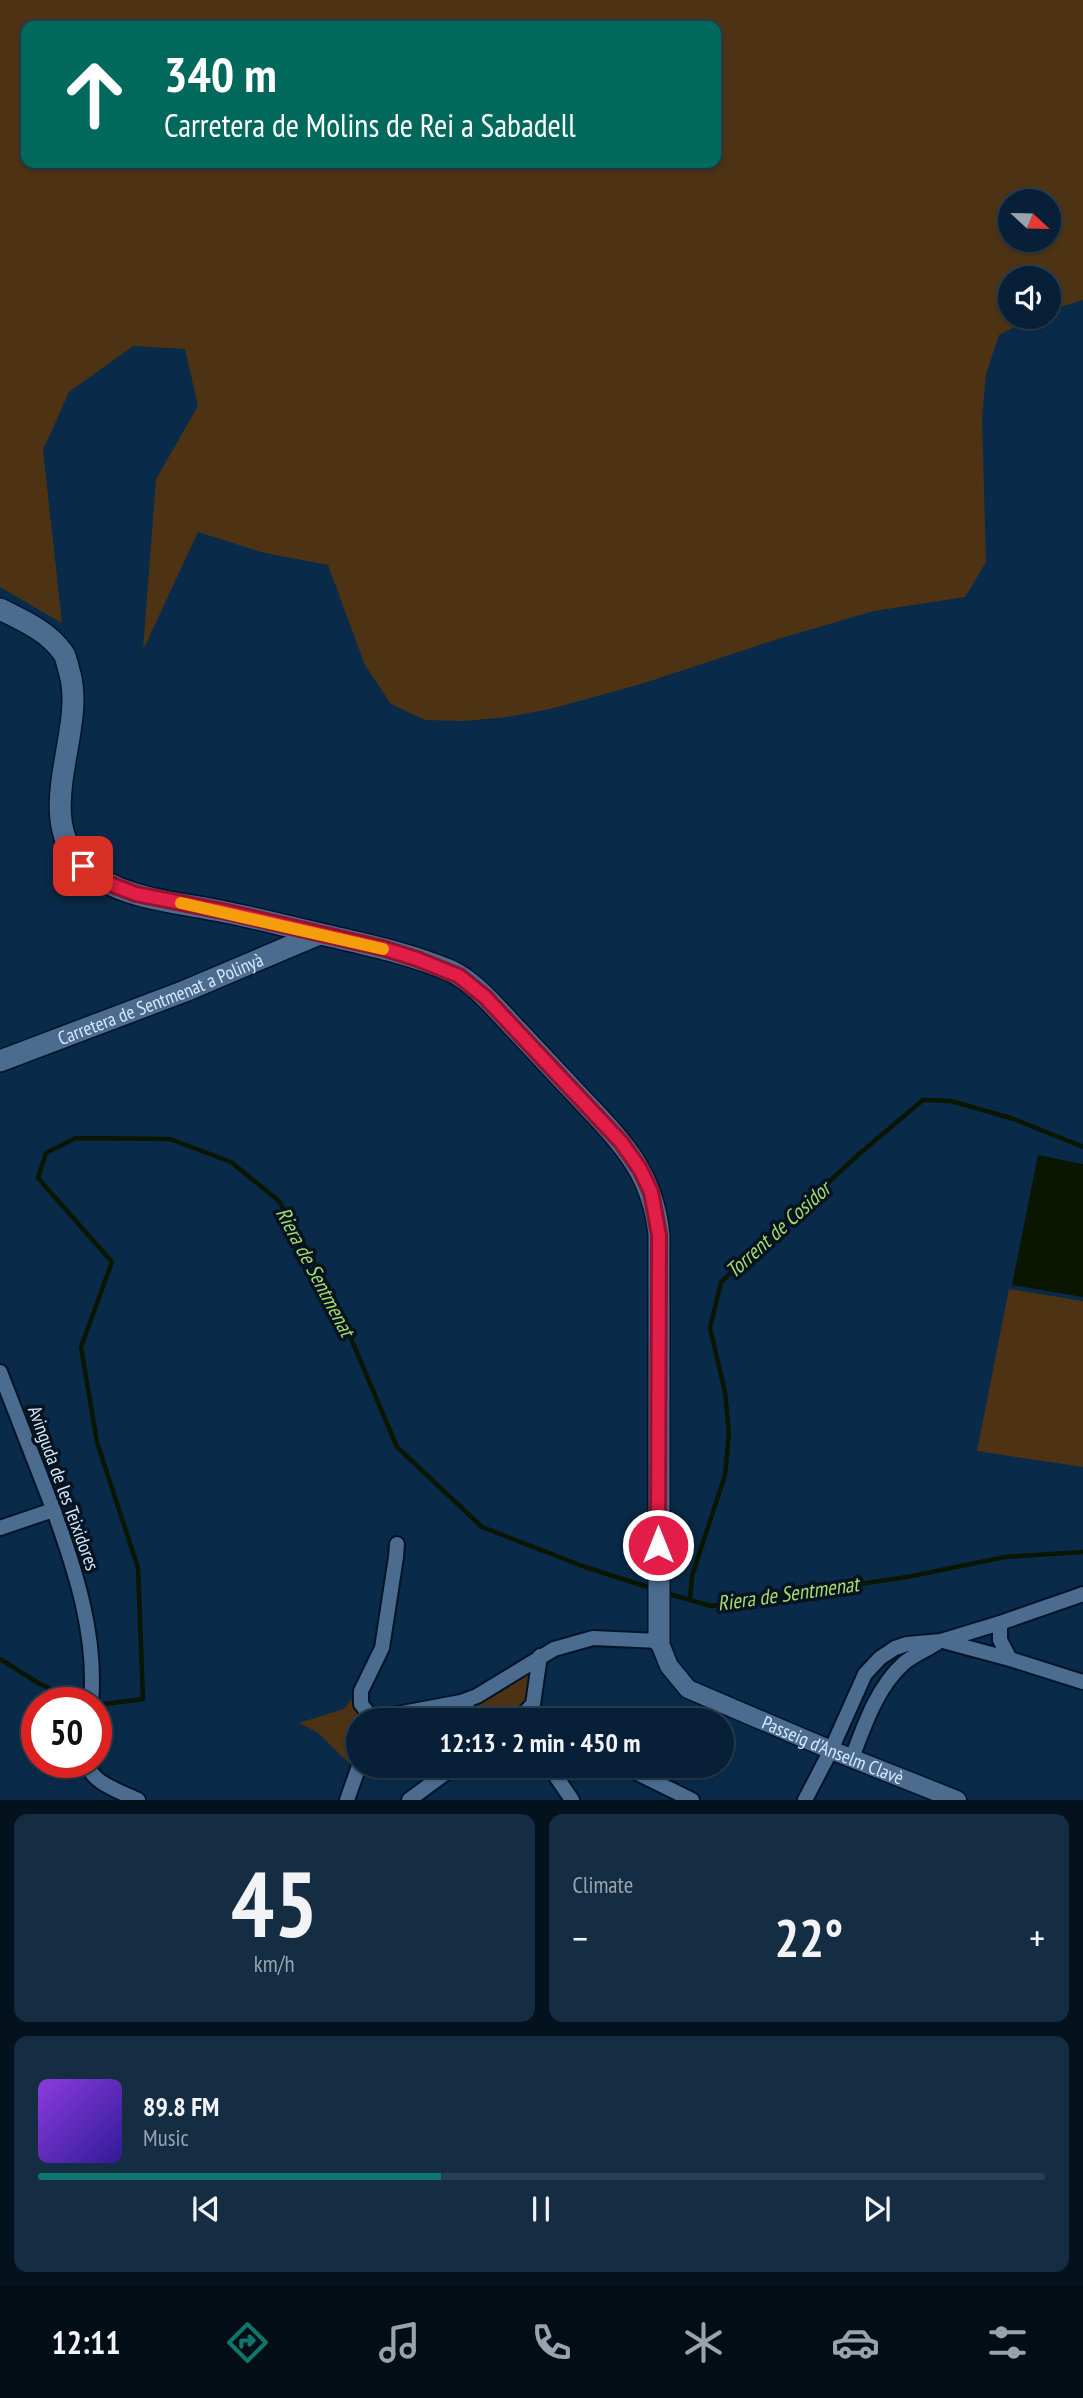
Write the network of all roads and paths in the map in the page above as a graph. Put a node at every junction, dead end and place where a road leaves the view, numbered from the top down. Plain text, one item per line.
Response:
1 (0, 609) edge
2 (319, 934) junction
3 (0, 1061) edge
4 (0, 1372) edge
5 (53, 1510) junction
6 (0, 1528) edge
7 (397, 1544) dead end
8 (1083, 1594) edge
9 (1000, 1623) junction
10 (659, 1641) junction
11 (941, 1641) junction
12 (540, 1656) junction
13 (880, 1658) junction
14 (1010, 1659) junction
15 (894, 1673) junction
16 (1083, 1682) edge
17 (93, 1687) edge
18 (461, 1702) junction
19 (370, 1708) edge
20 (431, 1708) edge
21 (466, 1708) edge
22 (530, 1708) edge
23 (831, 1750) junction
24 (852, 1758) junction
25 (98, 1778) edge
26 (355, 1778) edge
27 (438, 1778) edge
28 (558, 1778) edge
29 (647, 1778) edge
30 (944, 1797) edge
31 (138, 1800) edge
32 (347, 1800) edge
33 (408, 1800) edge
34 (572, 1800) edge
35 (692, 1800) edge
36 (805, 1800) edge

1 - 2 main road, Passeig d'Anselm Clavè
2 - 3 main road, Carretera de Sentmenat a Polinyà
2 - 10 main road, Passeig d'Anselm Clavè
4 - 5 street, Avinguda de les Teixidores
5 - 6 street
5 - 17 street, Avinguda de les Teixidores
7 - 19 street
8 - 9 street
9 - 11 street
9 - 14 street
10 - 12 street
10 - 23 street, Passeig d'Anselm Clavè
11 - 13 street
11 - 14 street
11 - 15 street
12 - 18 street
12 - 22 street
13 - 15 street
13 - 23 street
14 - 16 street
15 - 24 street
18 - 20 street
18 - 21 street
23 - 24 street, Passeig d'Anselm Clavè
23 - 36 street
24 - 30 street, Passeig d'Anselm Clavè
25 - 31 street
26 - 32 street
27 - 33 street
28 - 34 street
29 - 35 street

